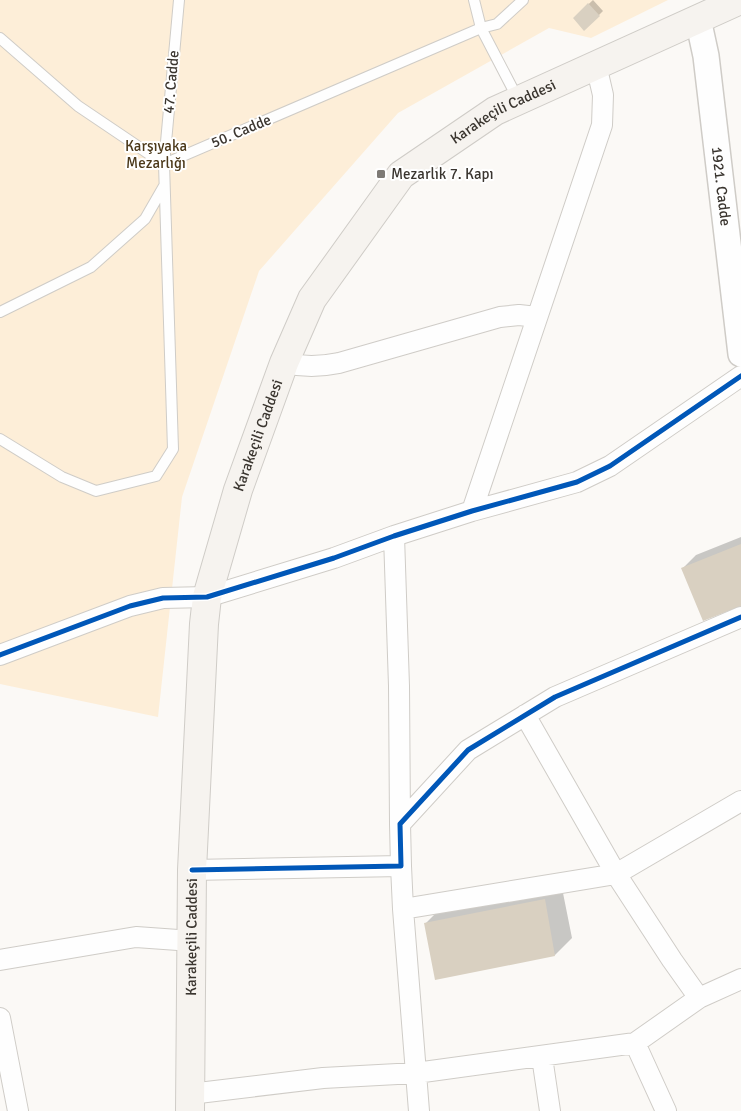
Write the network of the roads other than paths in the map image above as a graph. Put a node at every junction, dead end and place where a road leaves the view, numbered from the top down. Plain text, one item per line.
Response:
1 (179, 0) edge
2 (474, 0) edge
3 (740, 0) edge
4 (518, 2) edge
5 (698, 19) junction
6 (481, 28) junction
7 (0, 38) edge
8 (596, 65) junction
9 (519, 100) junction
10 (164, 164) junction
11 (164, 186) junction
12 (737, 292) edge
13 (0, 312) edge
14 (538, 317) junction
15 (741, 354) edge
16 (284, 363) junction
17 (741, 376) edge
18 (0, 439) edge
19 (472, 511) junction
20 (394, 536) junction
21 (207, 597) junction
22 (741, 617) edge
23 (0, 655) edge
24 (525, 715) junction
25 (741, 801) edge
26 (400, 824) junction
27 (401, 866) junction
28 (192, 870) junction
29 (616, 874) junction
30 (403, 909) junction
31 (192, 941) junction
32 (0, 960) edge
33 (741, 979) edge
34 (699, 998) junction
35 (0, 1018) edge
36 (635, 1043) junction
37 (542, 1057) junction
38 (416, 1073) junction
39 (190, 1103) edge
40 (18, 1111) edge
41 (419, 1111) edge
42 (550, 1111) edge
43 (666, 1111) edge

1 - 10 lane, 47. Cadde
2 - 6 lane
3 - 5 main road, Karakeçili Caddesi
4 - 6 lane, 50. Cadde
5 - 8 main road, Karakeçili Caddesi
5 - 12 street, 1921. Cadde
6 - 9 lane
6 - 10 lane, 50. Cadde
7 - 10 lane
8 - 9 main road, Karakeçili Caddesi
8 - 14 street
9 - 16 main road, Karakeçili Caddesi
10 - 11 lane, 47. Cadde
11 - 13 lane
11 - 18 lane, 47. Cadde
12 - 15 street, 1921. Cadde
14 - 16 street
14 - 19 street
16 - 21 main road, Karakeçili Caddesi
17 - 19 street
19 - 20 street
20 - 21 street
20 - 26 street
21 - 23 street
21 - 28 main road, Karakeçili Caddesi
22 - 24 street
24 - 26 street
24 - 29 street
25 - 29 street
26 - 27 street
27 - 28 street
27 - 30 street
28 - 31 main road, Karakeçili Caddesi
29 - 30 street
29 - 34 street
30 - 38 street
31 - 32 street
31 - 39 main road, Karakeçili Caddesi
33 - 34 street
34 - 36 street
35 - 40 street
36 - 37 street
36 - 43 street
37 - 38 street
37 - 42 street
38 - 39 street
38 - 41 street

